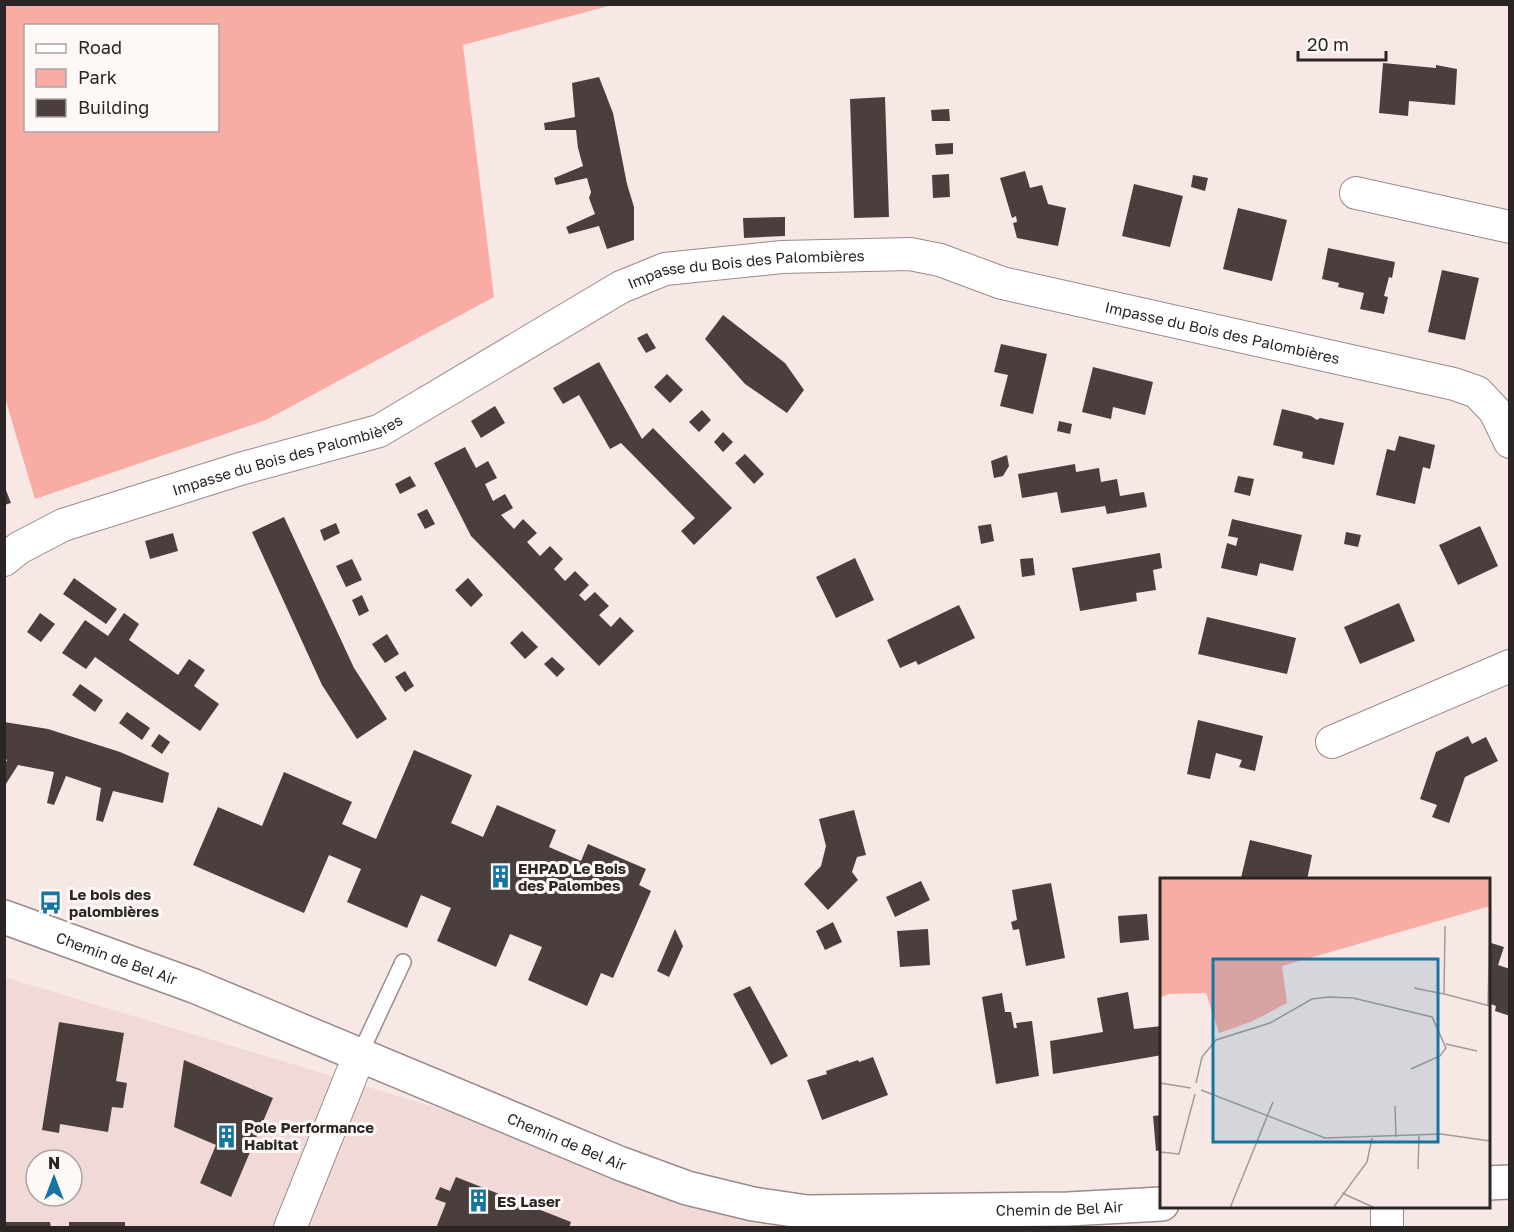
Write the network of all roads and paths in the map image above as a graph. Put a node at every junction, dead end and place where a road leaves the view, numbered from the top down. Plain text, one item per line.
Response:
1 (1356, 193) dead end
2 (1509, 227) edge
3 (1509, 442) edge
4 (4, 560) edge
5 (1509, 666) edge
6 (1332, 742) dead end
7 (4, 917) edge
8 (403, 962) dead end
9 (359, 1056) junction
10 (1509, 1182) edge
11 (1490, 1183) edge
12 (1160, 1204) edge
13 (1387, 1208) edge
14 (1068, 1218) edge
15 (290, 1227) edge
16 (1388, 1227) edge

1 - 2 street
3 - 4 street, Impasse du Bois des Palombières
5 - 6 street
7 - 9 street, Chemin de Bel Air
8 - 9 lane
9 - 14 street, Chemin de Bel Air
9 - 15 street
10 - 11 street
12 - 14 street, Chemin de Bel Air
13 - 16 street

